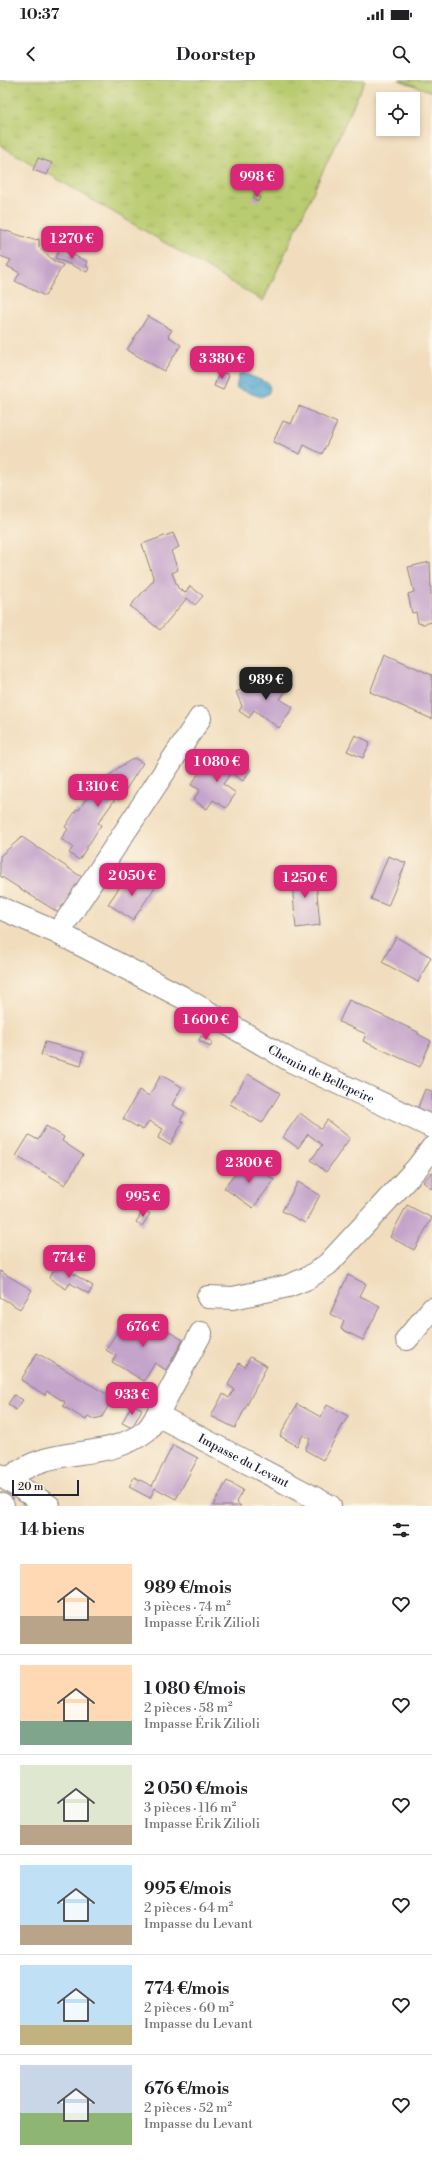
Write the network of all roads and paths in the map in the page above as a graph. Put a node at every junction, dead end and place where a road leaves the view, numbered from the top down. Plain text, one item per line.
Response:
1 (200, 718) dead end
2 (0, 908) edge
3 (58, 933) junction
4 (432, 1127) edge
5 (432, 1148) edge
6 (208, 1297) dead end
7 (432, 1309) edge
8 (201, 1333) dead end
9 (407, 1339) dead end
10 (157, 1415) junction
11 (4, 1478) edge
12 (0, 1504) edge
13 (3, 1506) edge
14 (50, 1506) edge
15 (330, 1506) edge

1 - 3 street
2 - 3 street, Chemin de Bellepeire
3 - 4 street, Chemin de Bellepeire
5 - 6 street
7 - 9 street
8 - 10 street
10 - 11 street
10 - 15 street, Impasse du Levant
11 - 14 street
12 - 13 street

